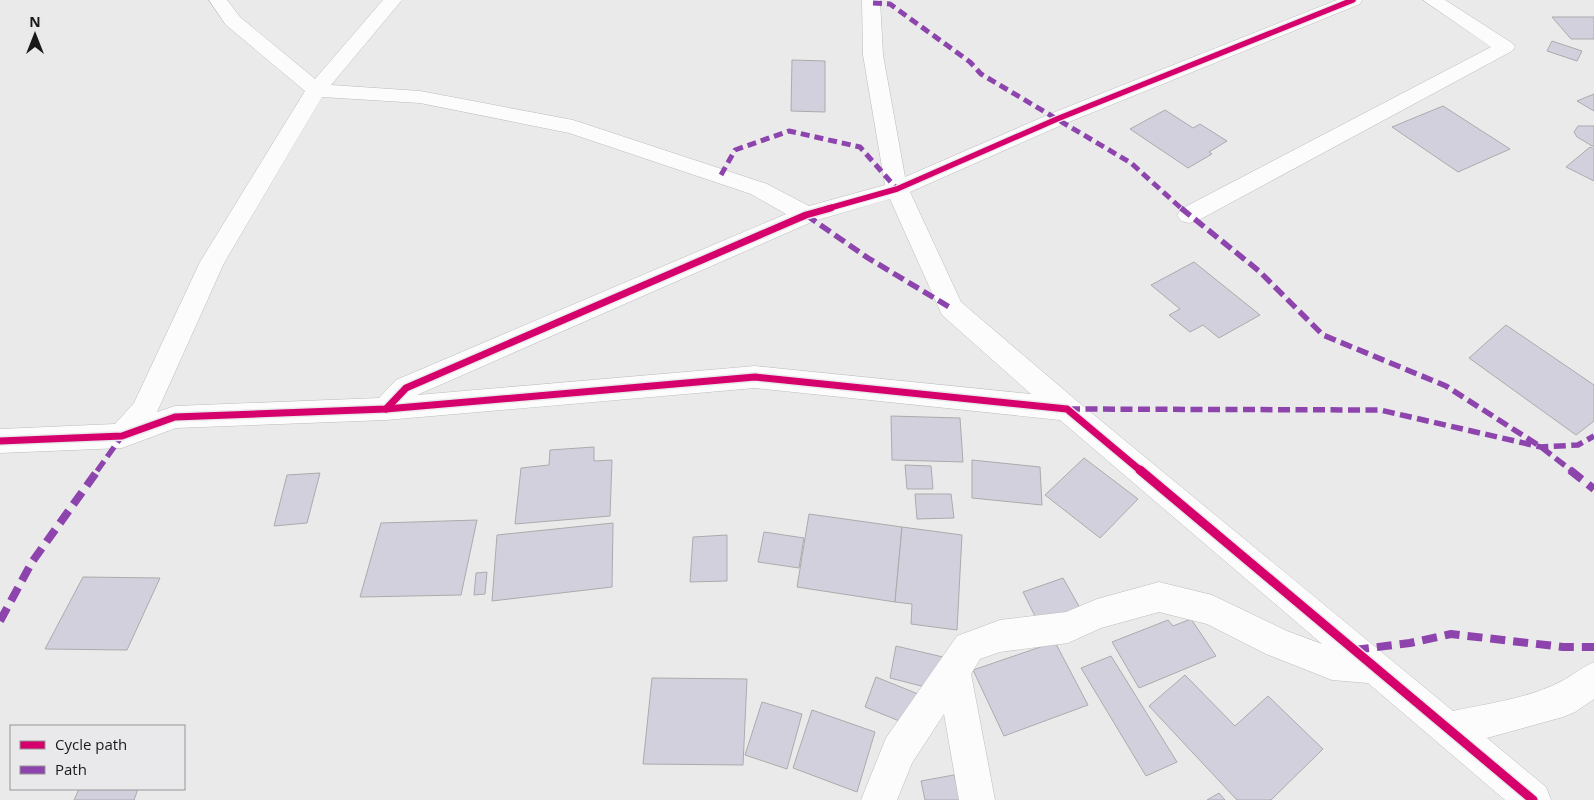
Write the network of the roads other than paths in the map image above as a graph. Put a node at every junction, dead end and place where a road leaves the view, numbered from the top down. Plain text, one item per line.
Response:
1 (218, 0) edge
2 (393, 0) edge
3 (871, 0) edge
4 (1353, 0) edge
5 (1432, 0) edge
6 (316, 90) junction
7 (897, 189) junction
8 (806, 215) junction
9 (1189, 215) dead end
10 (386, 409) junction
11 (1066, 409) junction
12 (122, 436) junction
13 (0, 441) edge
14 (1375, 668) junction
15 (953, 670) junction
16 (1594, 679) edge
17 (1449, 729) junction
18 (879, 800) edge
19 (977, 800) edge
20 (1533, 800) edge

1 - 6 street
2 - 6 street
3 - 7 street
4 - 7 street
5 - 9 street
6 - 8 street
6 - 12 street
7 - 8 street
7 - 11 street
8 - 10 street
10 - 11 street
10 - 12 street
11 - 14 street
12 - 13 street
14 - 15 street
14 - 17 street
15 - 18 street
15 - 19 street
16 - 17 street
17 - 20 street

